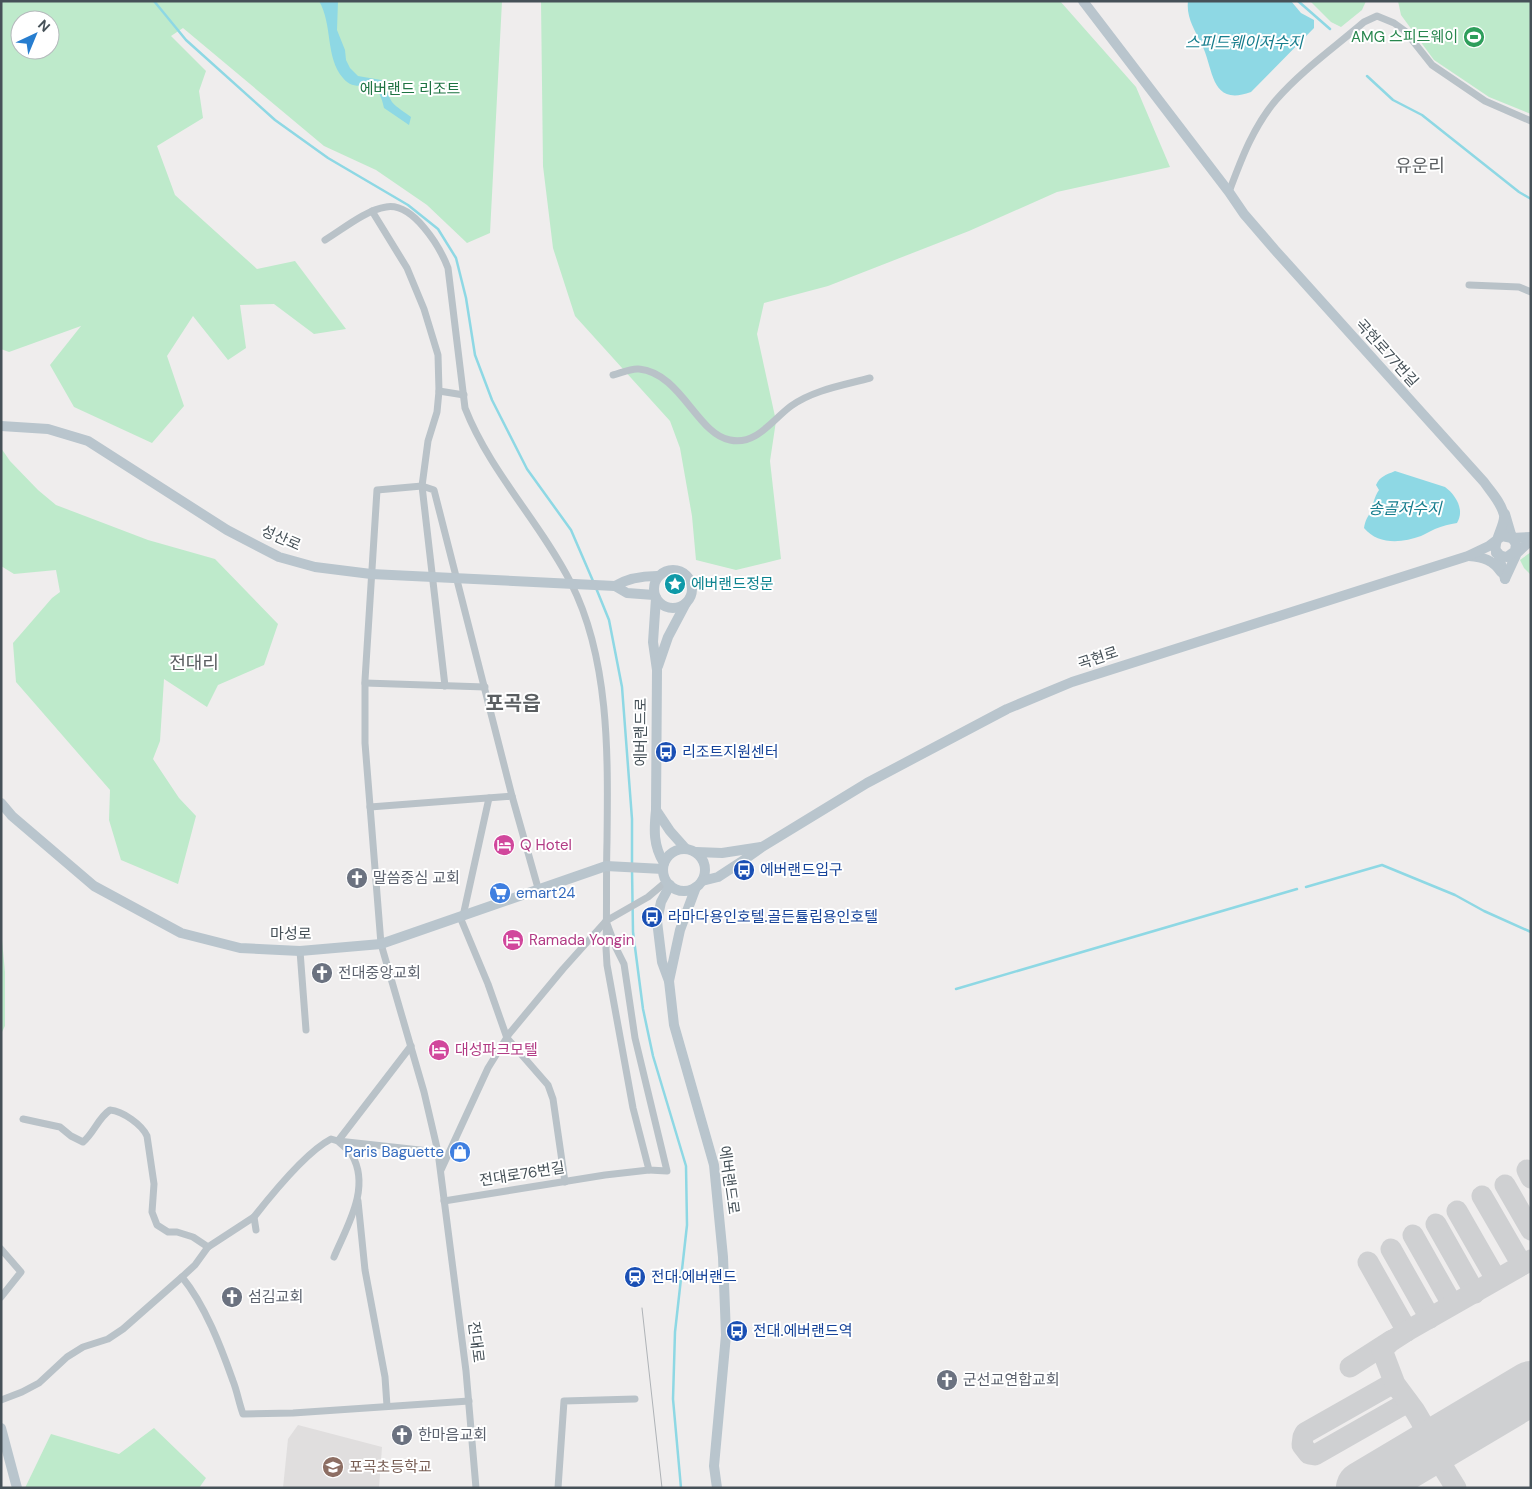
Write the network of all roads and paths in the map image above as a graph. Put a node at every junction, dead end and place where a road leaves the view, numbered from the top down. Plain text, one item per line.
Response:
1 (1083, 1) edge
2 (1531, 121) edge
3 (1229, 192) junction
4 (372, 211) junction
5 (325, 240) dead end
6 (1469, 285) dead end
7 (1531, 292) edge
8 (613, 375) dead end
9 (870, 378) dead end
10 (440, 391) junction
11 (464, 395) junction
12 (1, 426) edge
13 (422, 486) junction
14 (1501, 506) junction
15 (1531, 537) edge
16 (1512, 538) junction
17 (1496, 540) junction
18 (1498, 553) junction
19 (1513, 554) junction
20 (1468, 556) junction
21 (371, 574) junction
22 (431, 576) junction
23 (657, 576) junction
24 (456, 578) junction
25 (1505, 579) junction
26 (574, 583) junction
27 (614, 586) junction
28 (655, 597) junction
29 (686, 603) junction
30 (657, 670) junction
31 (365, 683) junction
32 (445, 686) junction
33 (485, 687) junction
34 (512, 796) junction
35 (489, 798) junction
36 (1, 803) edge
37 (370, 807) junction
38 (656, 810) junction
39 (762, 847) junction
40 (691, 851) junction
41 (610, 866) junction
42 (664, 866) junction
43 (668, 883) junction
44 (699, 884) junction
45 (538, 888) junction
46 (462, 916) junction
47 (606, 921) junction
48 (381, 944) junction
49 (300, 951) junction
50 (669, 981) junction
51 (306, 1030) dead end
52 (507, 1038) junction
53 (411, 1046) junction
54 (23, 1119) dead end
55 (338, 1141) junction
56 (438, 1152) junction
57 (441, 1170) junction
58 (649, 1170) junction
59 (565, 1182) junction
60 (357, 1198) junction
61 (444, 1201) junction
62 (254, 1217) junction
63 (256, 1230) dead end
64 (208, 1247) junction
65 (1, 1249) edge
66 (334, 1257) dead end
67 (182, 1277) junction
68 (1, 1296) edge
69 (635, 1399) dead end
70 (1, 1400) edge
71 (470, 1401) junction
72 (387, 1406) junction
73 (1, 1428) edge
74 (17, 1488) edge
75 (476, 1488) edge
76 (558, 1488) edge
77 (716, 1488) edge

1 - 3 main road, 곡현로77번길
2 - 3 street
3 - 14 main road, 곡현로77번길
4 - 5 street
4 - 10 street
4 - 11 street
6 - 7 street
8 - 9 street
10 - 11 street
10 - 13 street
11 - 26 street
12 - 21 main road, 성산로
13 - 21 street, 전대로
13 - 22 street
13 - 24 street
14 - 15 main road
14 - 16 main road
14 - 17 main road
14 - 20 main road
15 - 16 main road
15 - 19 main road
15 - 25 main road
16 - 17 main road
16 - 19 main road
17 - 18 main road
17 - 20 main road
18 - 19 main road
18 - 20 main road
18 - 25 main road
19 - 25 main road
20 - 25 main road
20 - 39 main road, 곡현로
21 - 22 main road, 성산로
21 - 31 street, 전대로
22 - 24 main road, 성산로
22 - 32 street
23 - 27 main road
23 - 28 main road
23 - 29 main road
24 - 26 main road, 성산로
24 - 33 street
26 - 27 main road, 성산로
26 - 41 street
27 - 28 main road
28 - 29 main road
28 - 30 main road, 에버랜드로
29 - 30 main road
30 - 38 main road, 에버랜드로
31 - 32 street
31 - 37 street, 전대로
32 - 33 street
33 - 34 street
34 - 35 street
34 - 45 street
35 - 37 street
35 - 46 street
36 - 49 main road, 마성로
37 - 48 street, 전대로
38 - 40 main road
38 - 42 main road, 에버랜드로
39 - 40 main road
39 - 44 main road, 곡현로
40 - 42 main road
40 - 44 main road
41 - 42 main road, 마성로
41 - 45 main road, 마성로
41 - 47 street
42 - 43 main road, 에버랜드로
43 - 44 main road
43 - 47 street
43 - 50 main road, 에버랜드로
44 - 50 main road
45 - 46 main road, 마성로
46 - 48 main road, 마성로
46 - 52 street
47 - 52 street
47 - 58 street
47 - 58 street, 전대로76번길
48 - 49 main road, 마성로
48 - 53 street, 전대로
49 - 51 street
50 - 77 main road, 에버랜드로
52 - 57 street
52 - 59 street
53 - 55 street
53 - 56 street, 전대로
54 - 64 street
55 - 56 street
55 - 60 street
55 - 62 street
56 - 57 street, 전대로
57 - 61 street, 전대로
58 - 59 street, 전대로76번길
59 - 61 street, 전대로76번길
60 - 66 street
60 - 72 street
61 - 71 street, 전대로
62 - 63 street
62 - 64 street
64 - 67 street
65 - 68 street
67 - 70 street
67 - 72 street
69 - 76 street
71 - 72 street
71 - 75 street, 전대로
73 - 74 main road

